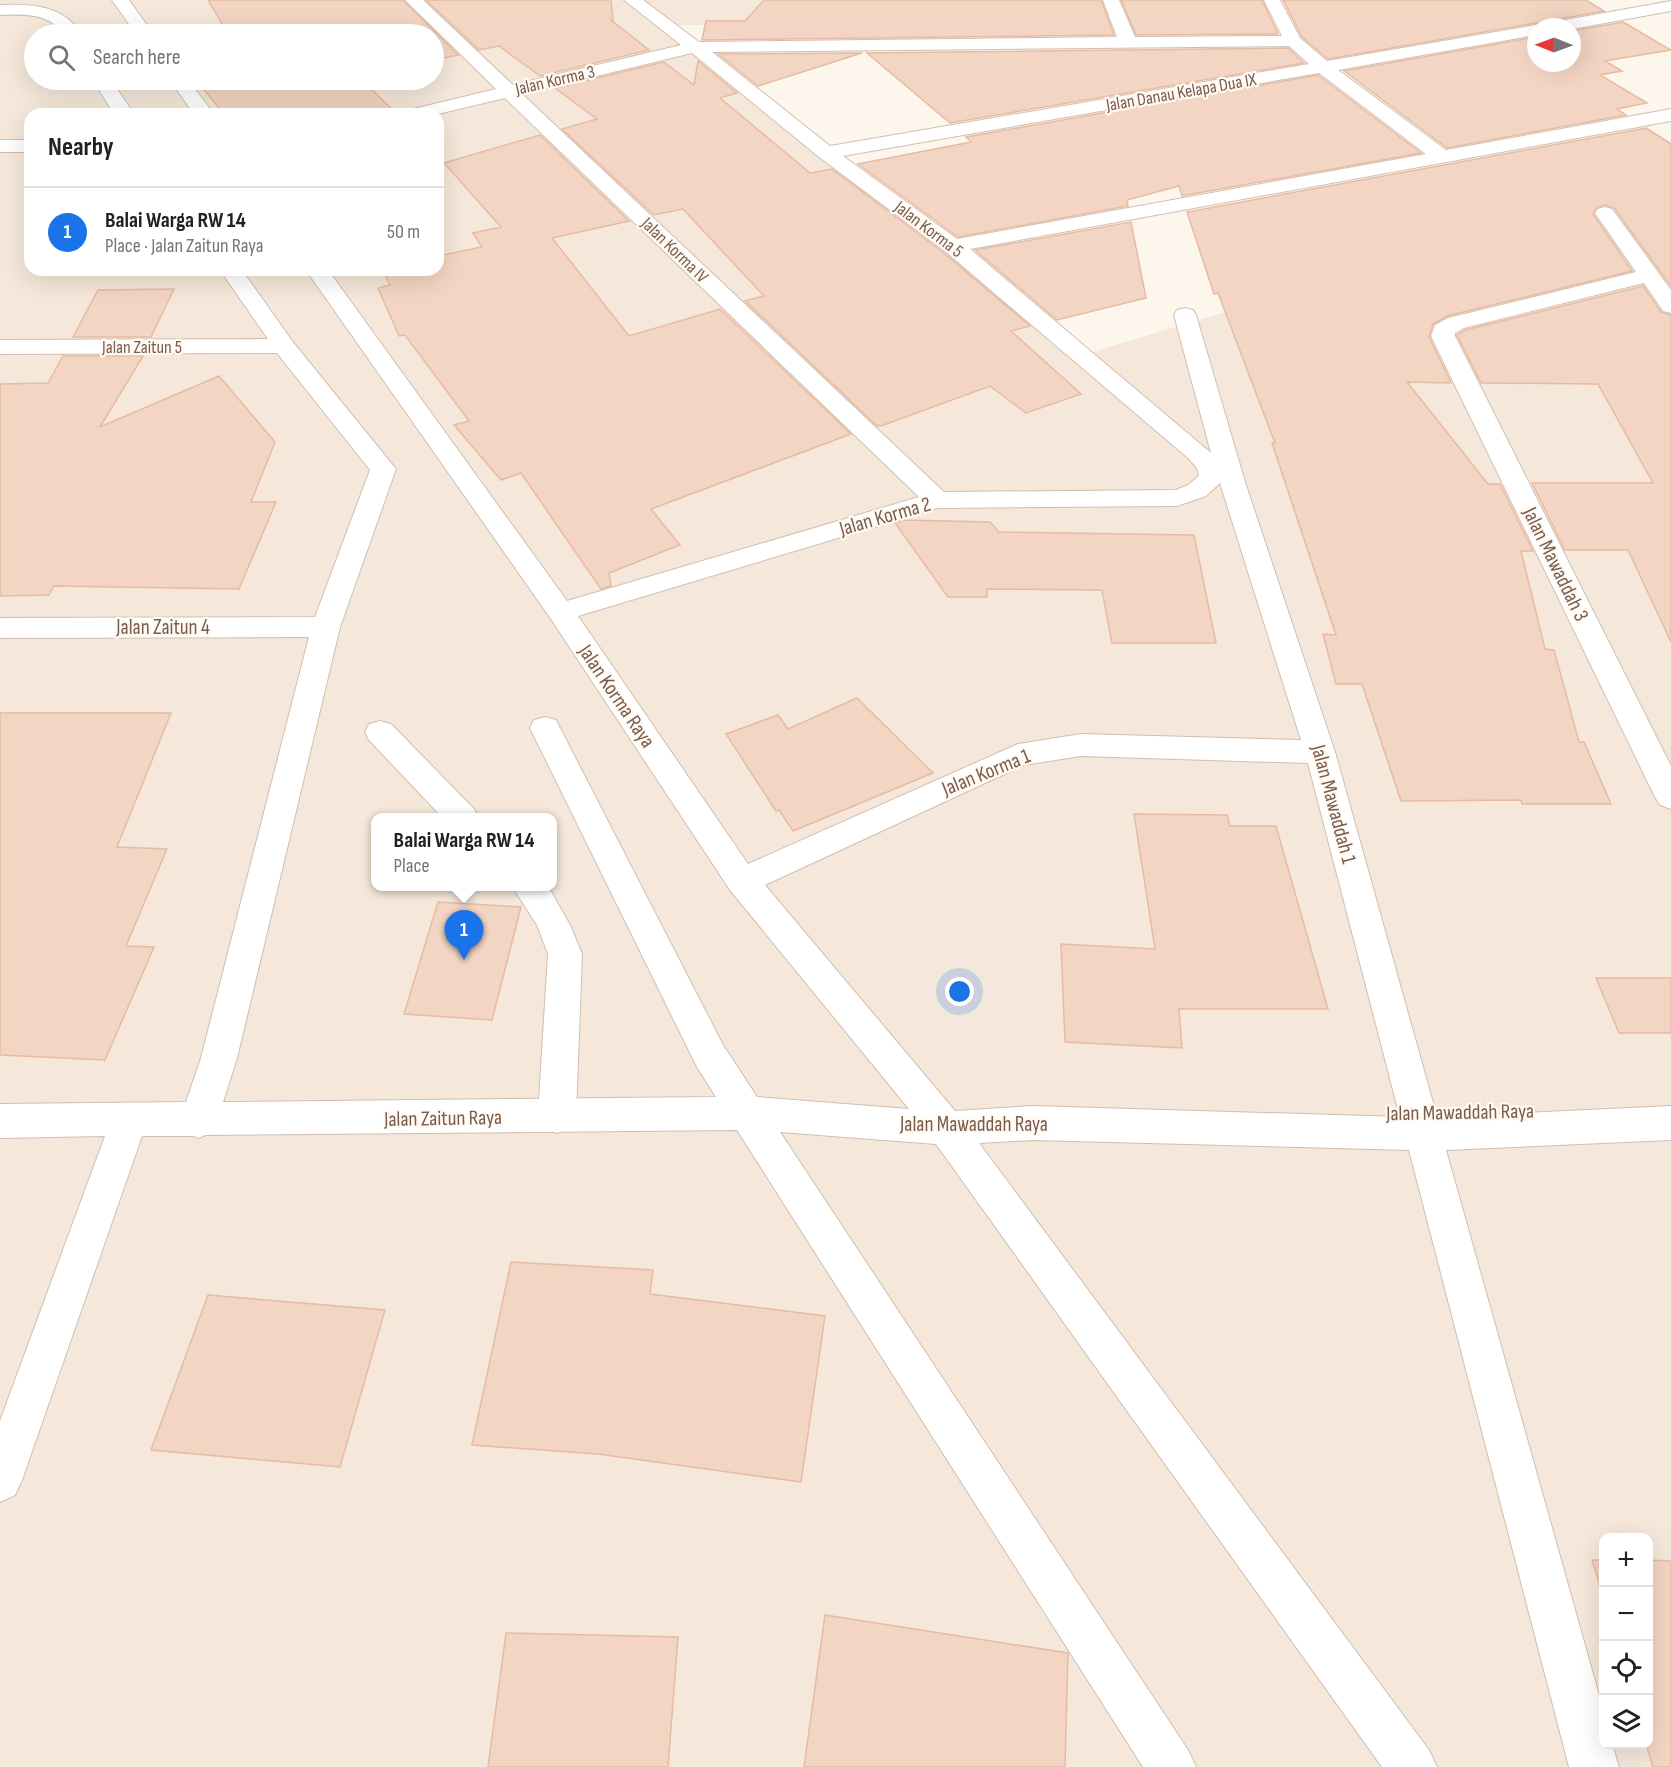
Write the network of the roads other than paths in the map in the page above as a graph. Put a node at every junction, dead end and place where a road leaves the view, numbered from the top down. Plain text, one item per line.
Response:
1 (120, 0) edge
2 (413, 0) edge
3 (632, 0) edge
4 (1111, 0) edge
5 (1272, 0) edge
6 (1671, 6) edge
7 (0, 10) edge
8 (1581, 22) edge
9 (67, 24) edge
10 (138, 24) edge
11 (438, 24) edge
12 (444, 30) edge
13 (1527, 32) edge
14 (1293, 41) junction
15 (1128, 42) junction
16 (695, 47) junction
17 (1323, 68) junction
18 (108, 90) edge
19 (186, 90) edge
20 (508, 92) junction
21 (120, 108) edge
22 (200, 108) edge
23 (441, 108) edge
24 (1671, 115) edge
25 (0, 146) edge
26 (24, 146) edge
27 (826, 153) junction
28 (1440, 155) junction
29 (1605, 213) dead end
30 (953, 246) junction
31 (1649, 275) junction
32 (235, 276) edge
33 (321, 276) edge
34 (1671, 306) edge
35 (1185, 315) dead end
36 (284, 346) junction
37 (0, 347) edge
38 (1221, 476) junction
39 (937, 500) junction
40 (561, 612) junction
41 (326, 627) junction
42 (0, 628) edge
43 (545, 728) dead end
44 (380, 732) dead end
45 (1320, 752) junction
46 (1671, 797) edge
47 (458, 813) edge
48 (742, 881) junction
49 (532, 891) edge
50 (1671, 1104) edge
51 (748, 1113) junction
52 (557, 1116) junction
53 (939, 1119) junction
54 (0, 1121) edge
55 (129, 1121) junction
56 (199, 1121) junction
57 (1671, 1123) edge
58 (886, 1124) joint
59 (1420, 1125) junction
60 (0, 1480) edge
61 (1171, 1767) edge
62 (1412, 1767) edge
63 (1594, 1767) edge

1 - 10 street
2 - 11 street, Jalan Korma IV
3 - 16 street, Jalan Korma 5
4 - 15 street
5 - 14 street
6 - 8 street
7 - 9 street
12 - 20 street, Jalan Korma IV
13 - 17 street, Jalan Danau Kelapa Dua IX
14 - 15 street, Jalan Korma 3
14 - 17 street
15 - 16 street, Jalan Korma 3
16 - 20 street, Jalan Korma 3
16 - 27 street, Jalan Korma 5
17 - 27 street, Jalan Danau Kelapa Dua IX
17 - 28 street
18 - 21 street
19 - 22 street
20 - 23 street, Jalan Korma 3
20 - 39 street, Jalan Korma IV
24 - 28 street
25 - 26 street
27 - 30 street, Jalan Korma 5
28 - 30 street
29 - 31 street
30 - 38 street, Jalan Korma 5
31 - 34 street
31 - 46 street, Jalan Mawaddah 3
32 - 36 street
33 - 40 street, Jalan Korma Raya
35 - 38 street, Jalan Mawaddah 1
36 - 37 street, Jalan Zaitun 5
36 - 41 street
38 - 39 street, Jalan Korma 2
38 - 45 street, Jalan Mawaddah 1
39 - 40 street, Jalan Korma 2
40 - 48 street, Jalan Korma Raya
41 - 42 street, Jalan Zaitun 4
41 - 56 street
43 - 51 street
44 - 47 street
45 - 48 street, Jalan Korma 1
45 - 59 street, Jalan Mawaddah 1
48 - 53 street, Jalan Korma Raya
49 - 52 street
50 - 59 street, Jalan Mawaddah Raya
51 - 52 street, Jalan Zaitun Raya
51 - 58 street, Jalan Zaitun Raya
51 - 61 street
52 - 56 street, Jalan Zaitun Raya
53 - 58 street, Jalan Mawaddah Raya
53 - 59 street, Jalan Mawaddah Raya
53 - 62 street, Jalan Korma Raya
54 - 55 street, Jalan Zaitun Raya
55 - 56 street, Jalan Zaitun Raya
55 - 60 street
57 - 59 street, Jalan Mawaddah Raya
59 - 63 street, Jalan Mawaddah 1

